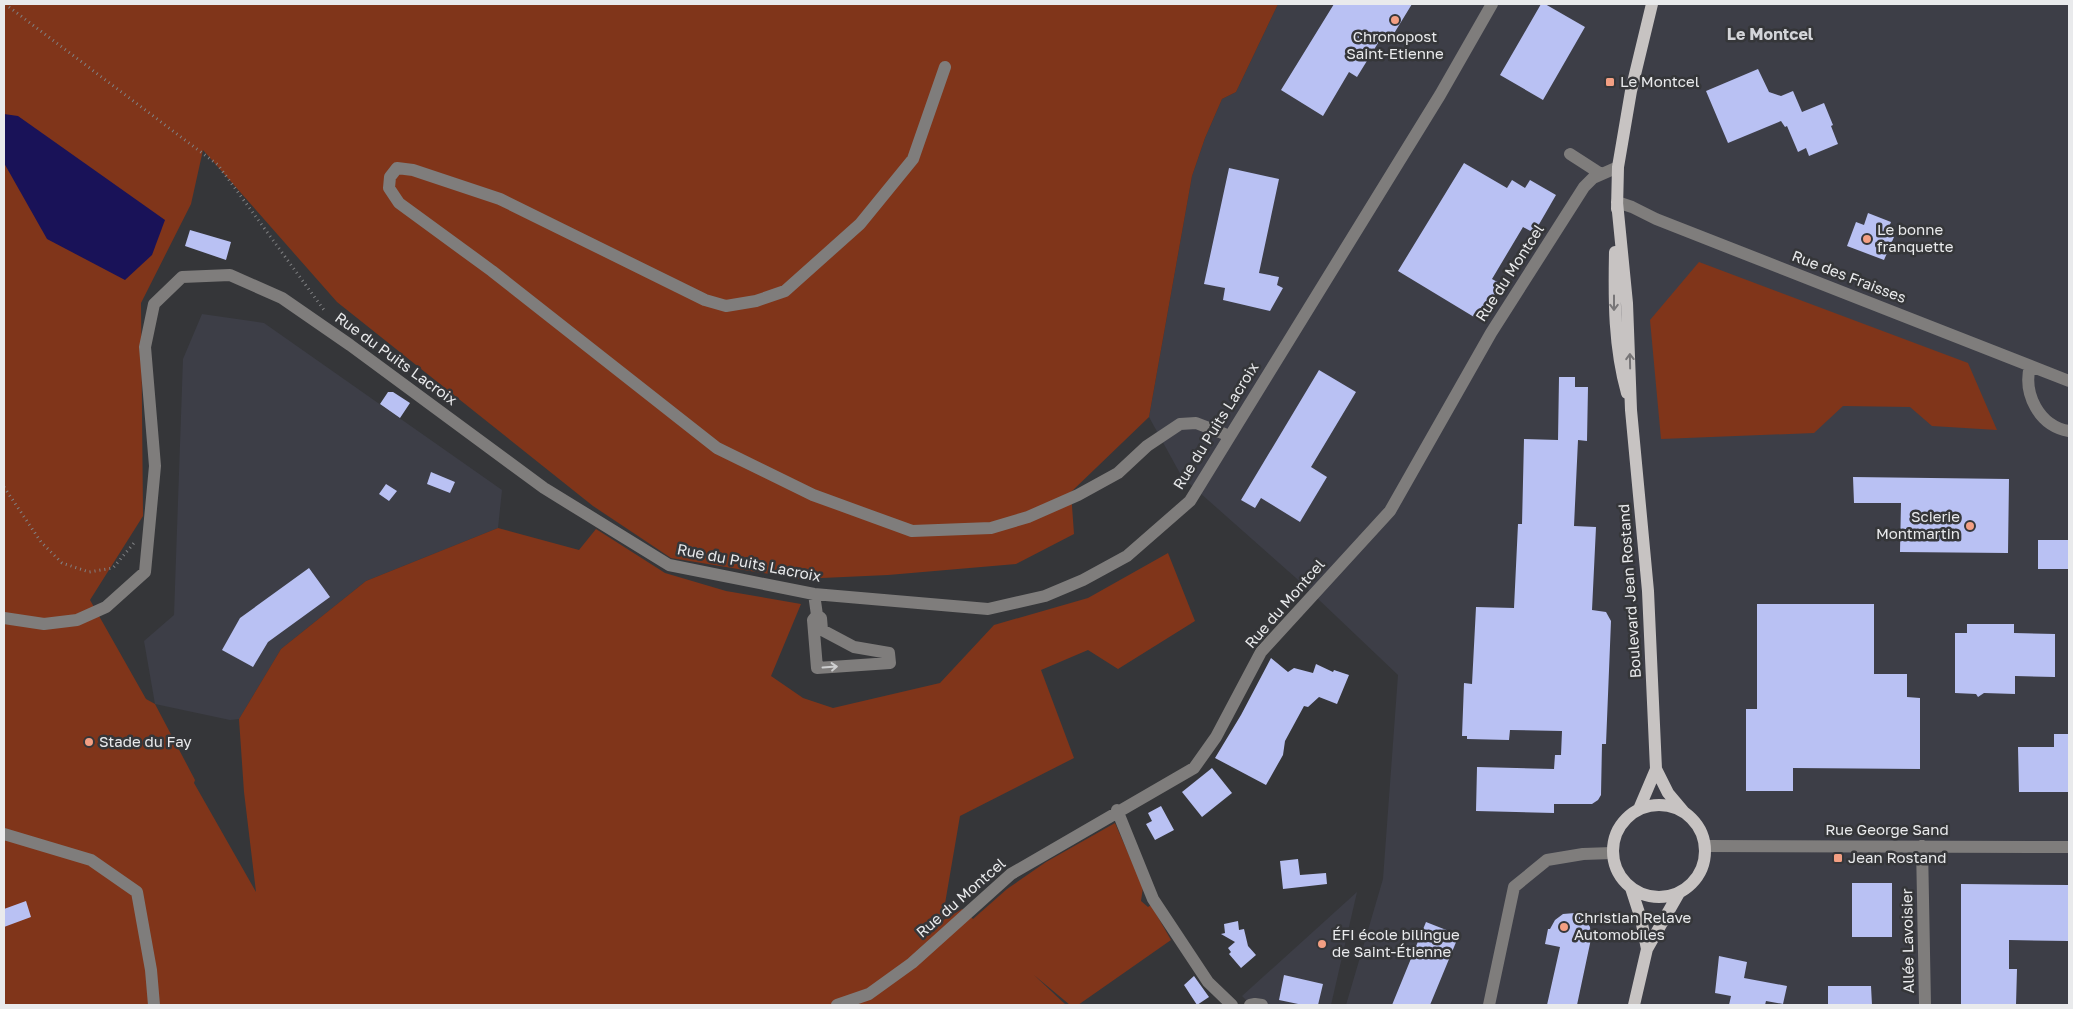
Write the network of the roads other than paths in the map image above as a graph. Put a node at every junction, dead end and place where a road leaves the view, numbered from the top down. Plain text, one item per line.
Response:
1 (1492, 4) edge
2 (1652, 4) edge
3 (945, 67) dead end
4 (1570, 154) dead end
5 (1618, 167) junction
6 (1601, 174) junction
7 (1617, 202) junction
8 (2030, 366) junction
9 (2069, 381) edge
10 (2069, 431) edge
11 (1230, 436) junction
12 (814, 594) junction
13 (817, 615) junction
14 (4, 618) edge
15 (1656, 769) junction
16 (1638, 809) junction
17 (1117, 810) junction
18 (1684, 812) junction
19 (4, 834) edge
20 (1705, 846) junction
21 (1922, 846) junction
22 (2069, 847) edge
23 (1612, 853) junction
24 (1631, 888) junction
25 (1679, 893) junction
26 (1647, 949) junction
27 (154, 1005) edge
28 (837, 1005) edge
29 (1232, 1005) edge
30 (1250, 1005) edge
31 (1262, 1005) edge
32 (1490, 1005) edge
33 (1634, 1005) edge
34 (1925, 1005) edge

1 - 11 street, Rue du Puits Lacroix
2 - 5 main road, Boulevard Jean Rostand
3 - 11 street
4 - 6 street
5 - 6 street, Rue du Montcel
5 - 7 main road, Boulevard Jean Rostand
6 - 17 street, Rue du Montcel
7 - 8 street, Rue des Fraisses
7 - 15 main road, Boulevard Jean Rostand
8 - 9 street, Rue des Fraisses
8 - 10 street
11 - 12 street, Rue du Puits Lacroix
12 - 13 street
12 - 14 street, Rue du Puits Lacroix
13 -> 13 street
15 - 16 main road
15 - 18 main road
16 - 18 main road
16 - 23 main road
17 - 28 street, Rue du Montcel
17 - 29 street
18 - 20 main road
19 - 27 street
20 - 21 street, Rue George Sand
20 - 25 main road
21 - 22 street, Rue George Sand
21 - 34 street, Allée Lavoisier
23 - 24 main road
23 - 32 street
24 - 25 main road
24 - 26 main road
25 - 26 main road
26 - 33 main road
30 - 31 street

